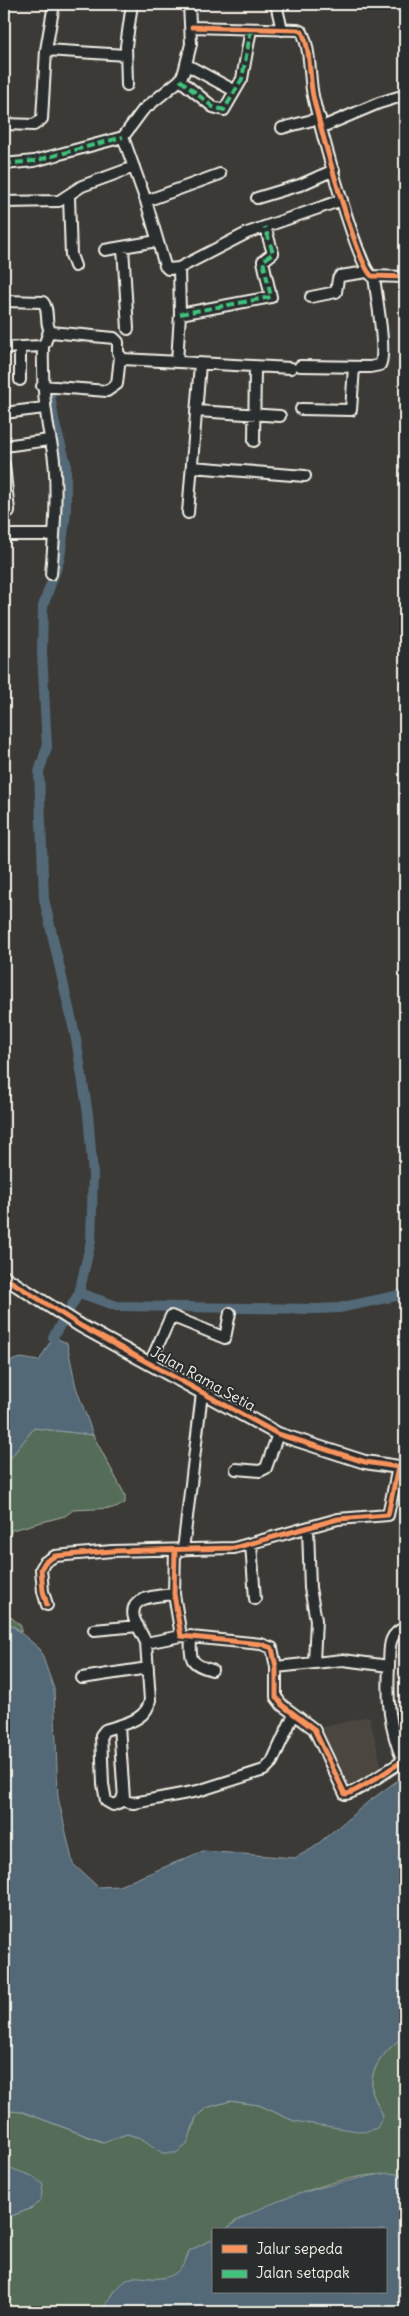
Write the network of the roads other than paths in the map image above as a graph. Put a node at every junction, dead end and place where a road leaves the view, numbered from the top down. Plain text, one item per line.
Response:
1 (54, 4) edge
2 (132, 4) edge
3 (189, 4) edge
4 (276, 4) edge
5 (192, 27) junction
6 (251, 29) junction
7 (282, 30) junction
8 (46, 50) junction
9 (126, 55) junction
10 (187, 65) junction
11 (180, 80) junction
12 (126, 85) dead end
13 (235, 91) junction
14 (403, 96) edge
15 (405, 107) edge
16 (321, 123) junction
17 (4, 124) edge
18 (282, 128) dead end
19 (123, 138) junction
20 (4, 164) edge
21 (134, 167) junction
22 (334, 170) junction
23 (220, 174) dead end
24 (68, 197) junction
25 (257, 198) dead end
26 (342, 200) junction
27 (146, 201) junction
28 (4, 202) edge
29 (265, 227) junction
30 (158, 241) junction
31 (124, 247) junction
32 (105, 250) dead end
33 (75, 266) dead end
34 (179, 268) junction
35 (370, 274) junction
36 (405, 277) edge
37 (311, 297) dead end
38 (4, 301) edge
39 (180, 314) junction
40 (128, 329) dead end
41 (49, 330) junction
42 (43, 344) junction
43 (20, 347) junction
44 (4, 348) edge
45 (120, 358) junction
46 (176, 362) junction
47 (200, 364) junction
48 (354, 367) junction
49 (255, 368) junction
50 (20, 380) dead end
51 (42, 386) junction
52 (44, 408) junction
53 (301, 409) dead end
54 (196, 411) junction
55 (4, 413) edge
56 (254, 415) junction
57 (280, 416) dead end
58 (49, 440) junction
59 (254, 441) dead end
60 (4, 446) edge
61 (4, 465) edge
62 (192, 467) junction
63 (305, 476) dead end
64 (9, 510) dead end
65 (188, 513) dead end
66 (4, 534) edge
67 (53, 535) junction
68 (51, 574) dead end
69 (4, 1277) edge
70 (230, 1313) dead end
71 (150, 1363) junction
72 (202, 1393) junction
73 (278, 1434) junction
74 (402, 1468) edge
75 (236, 1469) dead end
76 (308, 1528) junction
77 (251, 1544) junction
78 (179, 1550) junction
79 (174, 1594) junction
80 (255, 1598) dead end
81 (47, 1605) dead end
82 (138, 1626) junction
83 (405, 1628) edge
84 (94, 1630) dead end
85 (186, 1636) junction
86 (146, 1643) junction
87 (314, 1662) junction
88 (389, 1666) junction
89 (276, 1667) junction
90 (148, 1668) junction
91 (212, 1670) dead end
92 (82, 1678) dead end
93 (294, 1714) junction
94 (118, 1726) junction
95 (404, 1760) edge
96 (124, 1796) junction

1 - 8 street
2 - 9 street
3 - 5 street
4 - 7 street
5 - 6 street
5 - 10 street
6 - 7 street
6 - 13 street
7 - 16 street
8 - 9 street
8 - 17 street
9 - 12 street
10 - 11 street
10 - 13 street
11 - 13 street
11 - 19 street
14 - 15 street
14 - 16 street
16 - 18 street
16 - 22 street
19 - 20 street
19 - 21 street
21 - 24 street
21 - 27 street
22 - 25 street
22 - 26 street
23 - 27 street
24 - 28 street
24 - 33 street
26 - 29 street
26 - 35 street
27 - 30 street
29 - 34 street
29 - 39 street
30 - 31 street
30 - 34 street
31 - 32 street
31 - 40 street
34 - 39 street
35 - 36 street
35 - 37 street
35 - 48 street
38 - 41 street
39 - 46 street
41 - 42 street
41 - 45 street
42 - 43 street
42 - 51 street
43 - 44 street
43 - 50 street
45 - 46 street
45 - 51 street
46 - 47 street
47 - 49 street
47 - 54 street
48 - 49 street
48 - 53 street
49 - 56 street
51 - 52 street
52 - 55 street
52 - 58 street
54 - 56 street
54 - 62 street
56 - 57 street
56 - 59 street
58 - 60 street
58 - 67 street
61 - 64 street
62 - 63 street
62 - 65 street
66 - 67 street
67 - 68 street
69 - 71 street, Jalan Rama Setia
70 - 71 street
71 - 72 street, Jalan Rama Setia
72 - 73 street, Jalan Rama Setia
72 - 78 street
73 - 74 street, Jalan Rama Setia
73 - 75 street
74 - 76 street
76 - 77 street
76 - 87 street
77 - 78 street
77 - 80 street
78 - 79 street
78 - 81 street
79 - 82 street
79 - 85 street
82 - 84 street
82 - 86 street
83 - 88 street
85 - 86 street
85 - 89 street
85 - 91 street
86 - 90 street
87 - 88 street
87 - 89 street
88 - 95 street
89 - 93 street
90 - 92 street
90 - 94 street
93 - 95 street
93 - 96 street
94 - 96 street
94 - 96 street

